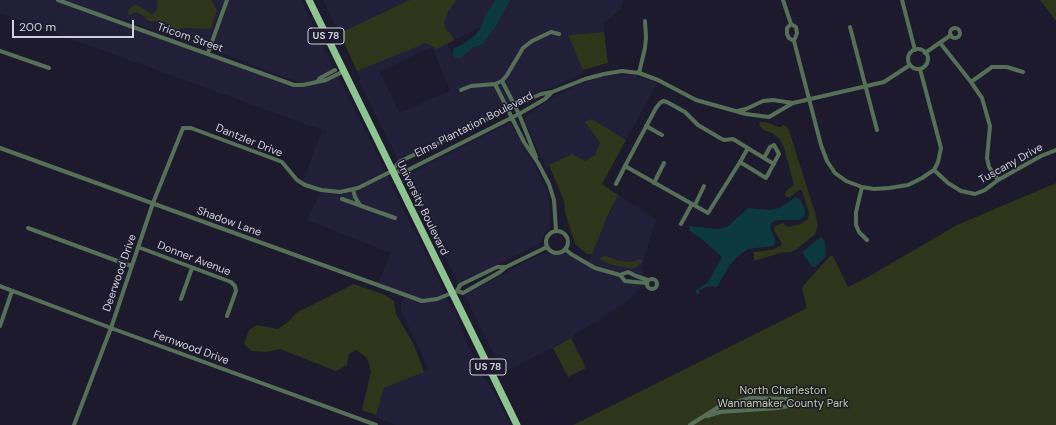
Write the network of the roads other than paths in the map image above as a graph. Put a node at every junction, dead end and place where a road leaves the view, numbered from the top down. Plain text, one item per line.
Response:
1 (58, 0) edge
2 (227, 0) edge
3 (309, 0) edge
4 (783, 0) edge
5 (902, 0) edge
6 (645, 21) dead end
7 (790, 24) junction
8 (850, 27) dead end
9 (559, 34) dead end
10 (951, 35) dead end
11 (794, 41) junction
12 (940, 44) junction
13 (915, 50) junction
14 (0, 52) edge
15 (208, 53) junction
16 (925, 53) junction
17 (910, 65) junction
18 (49, 68) dead end
19 (920, 68) junction
20 (335, 70) dead end
21 (344, 71) junction
22 (1024, 72) dead end
23 (639, 73) junction
24 (502, 81) junction
25 (316, 82) junction
26 (971, 82) junction
27 (495, 84) junction
28 (865, 86) junction
29 (461, 90) dead end
30 (552, 92) junction
31 (808, 98) junction
32 (793, 103) junction
33 (514, 106) junction
34 (508, 108) junction
35 (737, 111) junction
36 (519, 114) junction
37 (511, 117) junction
38 (646, 126) junction
39 (183, 128) joint
40 (877, 130) dead end
41 (662, 135) dead end
42 (0, 148) edge
43 (748, 148) junction
44 (1056, 150) edge
45 (764, 158) junction
46 (740, 162) junction
47 (538, 163) junction
48 (664, 163) dead end
49 (774, 164) junction
50 (625, 166) junction
51 (392, 170) junction
52 (934, 170) junction
53 (998, 180) junction
54 (654, 182) junction
55 (616, 184) dead end
56 (704, 186) dead end
57 (862, 187) junction
58 (353, 189) junction
59 (342, 199) dead end
60 (153, 203) junction
61 (693, 205) junction
62 (360, 206) junction
63 (395, 218) dead end
64 (681, 224) dead end
65 (28, 228) dead end
66 (556, 230) junction
67 (867, 240) dead end
68 (138, 247) junction
69 (547, 247) junction
70 (565, 249) junction
71 (132, 266) junction
72 (506, 266) junction
73 (192, 268) junction
74 (620, 275) junction
75 (0, 286) edge
76 (12, 291) junction
77 (455, 292) junction
78 (181, 298) dead end
79 (227, 316) dead end
80 (0, 326) edge
81 (111, 328) junction
82 (699, 419) junction
83 (363, 420) junction
84 (74, 425) edge
85 (361, 425) edge
86 (376, 425) edge
87 (517, 425) edge
88 (690, 425) edge

1 - 15 street, Tricom Street
2 - 15 street
3 - 21 main road, University Boulevard / US 78
4 - 7 street
5 - 13 street
6 - 23 street
7 - 11 street
7 - 11 street
8 - 28 street
9 - 24 street
10 - 12 street
11 - 31 street
12 - 16 street
12 - 26 street
13 - 16 street
13 - 17 street
14 - 18 street
15 - 25 street, Tricom Street
16 - 19 street
17 - 19 street
17 - 28 street, Elms Plantation Boulevard
19 - 52 street
20 - 25 street, Tricom Street
21 - 25 street, Tricom Street
21 - 51 main road, University Boulevard / US 78
22 - 26 street
23 - 30 street, Elms Plantation Boulevard
23 - 35 street, Elms Plantation Boulevard
24 - 27 street
24 - 33 street
26 - 53 street
27 - 29 street
27 - 34 street
28 - 31 street, Elms Plantation Boulevard
28 - 40 street
30 - 33 street, Elms Plantation Boulevard
30 - 36 street, Elms Plantation Boulevard
31 - 32 street, Elms Plantation Boulevard
31 - 57 street
32 - 35 street, Elms Plantation Boulevard
32 - 35 street, Elms Plantation Boulevard
33 - 34 street, Elms Plantation Boulevard
33 - 36 street
34 - 37 street
34 - 51 street, Elms Plantation Boulevard
36 - 37 street, Elms Plantation Boulevard
36 - 47 street
37 - 47 street
37 - 51 street, Elms Plantation Boulevard
38 - 41 street
38 - 43 street
38 - 50 street
39 - 58 street, Dantzler Drive
39 - 60 street, Deerwood Drive
42 - 60 street, Shadow Lane
43 - 45 street
43 - 46 street
44 - 53 street, Tuscany Drive
45 - 49 street
45 - 49 street
46 - 49 street
46 - 61 street
47 - 66 street
48 - 54 street
50 - 54 street
50 - 55 street
51 - 58 street, Dantzler Drive
51 - 77 main road, University Boulevard / US 78
52 - 53 street, Tuscany Drive
52 - 57 street
54 - 61 street
56 - 61 street
57 - 67 street
58 - 62 street
59 - 62 street
60 - 68 street, Deerwood Drive
60 - 77 street, Shadow Lane
61 - 64 street
62 - 63 street
65 - 71 street
66 - 69 street
66 - 70 street
68 - 71 street, Deerwood Drive
68 - 73 street, Donner Avenue
69 - 70 street
69 - 72 street
70 - 74 street
71 - 81 street, Deerwood Drive
72 - 77 street
72 - 77 street
73 - 78 street
73 - 79 street, Donner Avenue
74 - 74 street
75 - 76 street, Fernwood Drive
76 - 80 street
76 - 81 street, Fernwood Drive
77 - 87 main road, University Boulevard / US 78
81 - 83 street, Fernwood Drive
81 - 84 street, Deerwood Drive
82 - 82 street
82 - 88 street
83 - 85 street
83 - 86 street, Fernwood Drive

